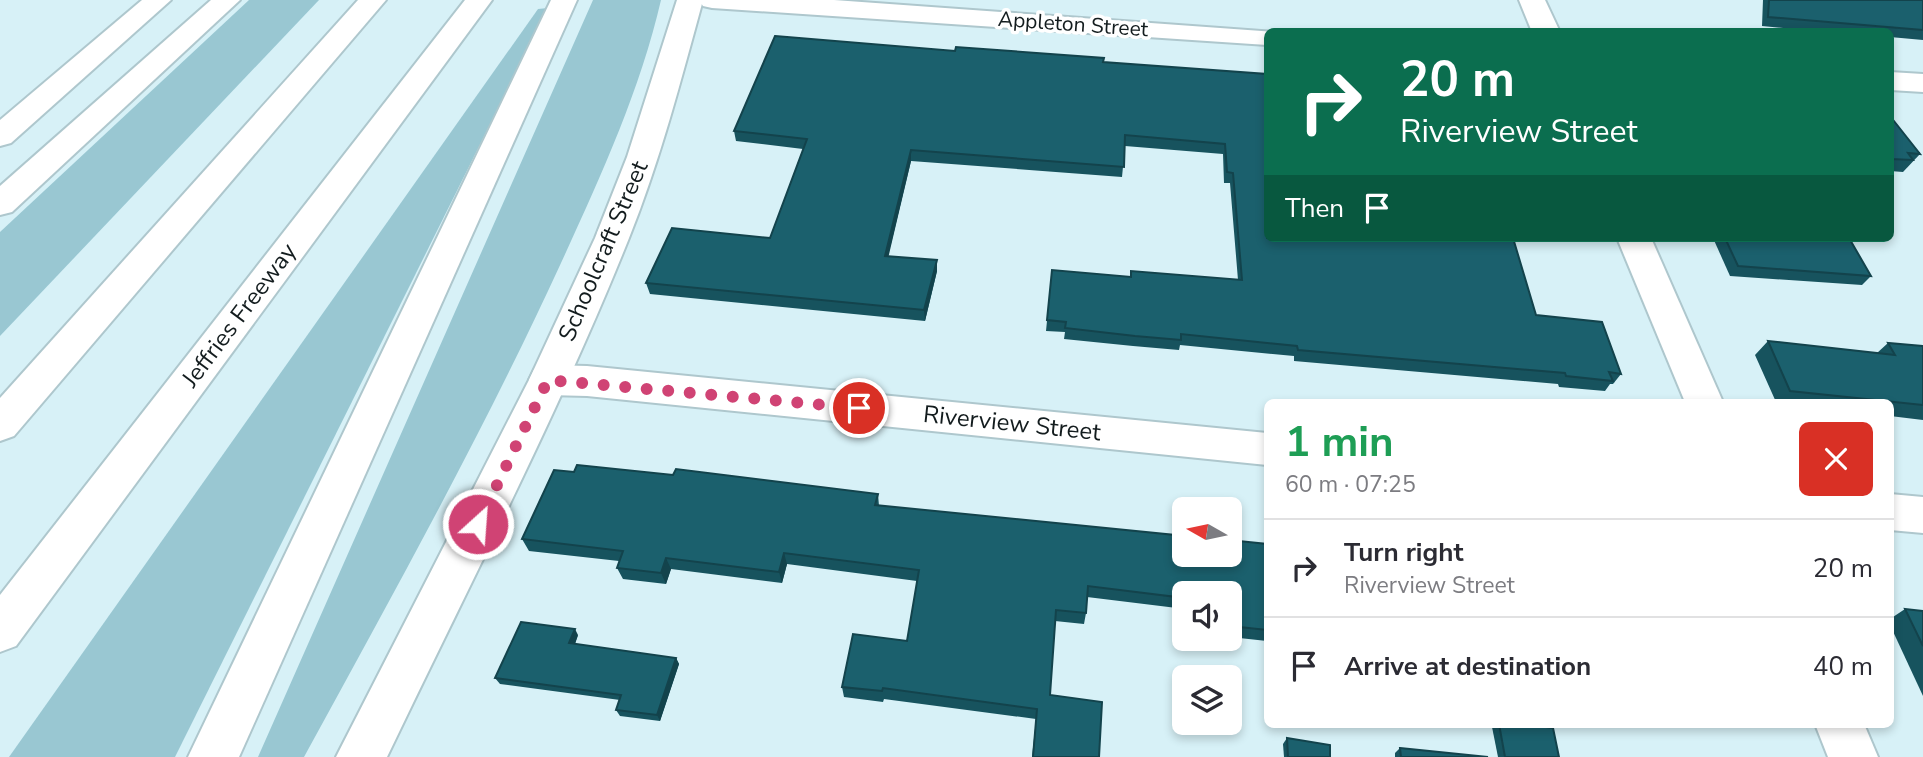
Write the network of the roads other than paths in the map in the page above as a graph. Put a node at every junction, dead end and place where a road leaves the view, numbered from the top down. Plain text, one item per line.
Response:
1 (158, 0) edge
2 (227, 0) edge
3 (373, 0) edge
4 (479, 0) edge
5 (564, 0) edge
6 (690, 0) edge
7 (712, 0) edge
8 (1532, 0) edge
9 (1544, 28) edge
10 (1264, 37) edge
11 (1894, 81) edge
12 (1923, 83) edge
13 (1, 135) edge
14 (0, 204) edge
15 (1636, 242) edge
16 (548, 380) junction
17 (1703, 399) edge
18 (0, 425) edge
19 (1264, 449) edge
20 (1894, 512) edge
21 (1923, 515) edge
22 (0, 631) edge
23 (1841, 728) edge
24 (213, 757) edge
25 (361, 757) edge
26 (1853, 757) edge

1 - 13 main road
2 - 14 main road
3 - 18 main road
4 - 22 main road, Jeffries Freeway
5 - 24 main road
6 - 16 main road, Schoolcraft Street
7 - 10 main road, Appleton Street
8 - 9 main road
11 - 12 main road
15 - 17 main road
16 - 19 main road, Riverview Street
16 - 25 main road, Schoolcraft Street
20 - 21 main road
23 - 26 main road

